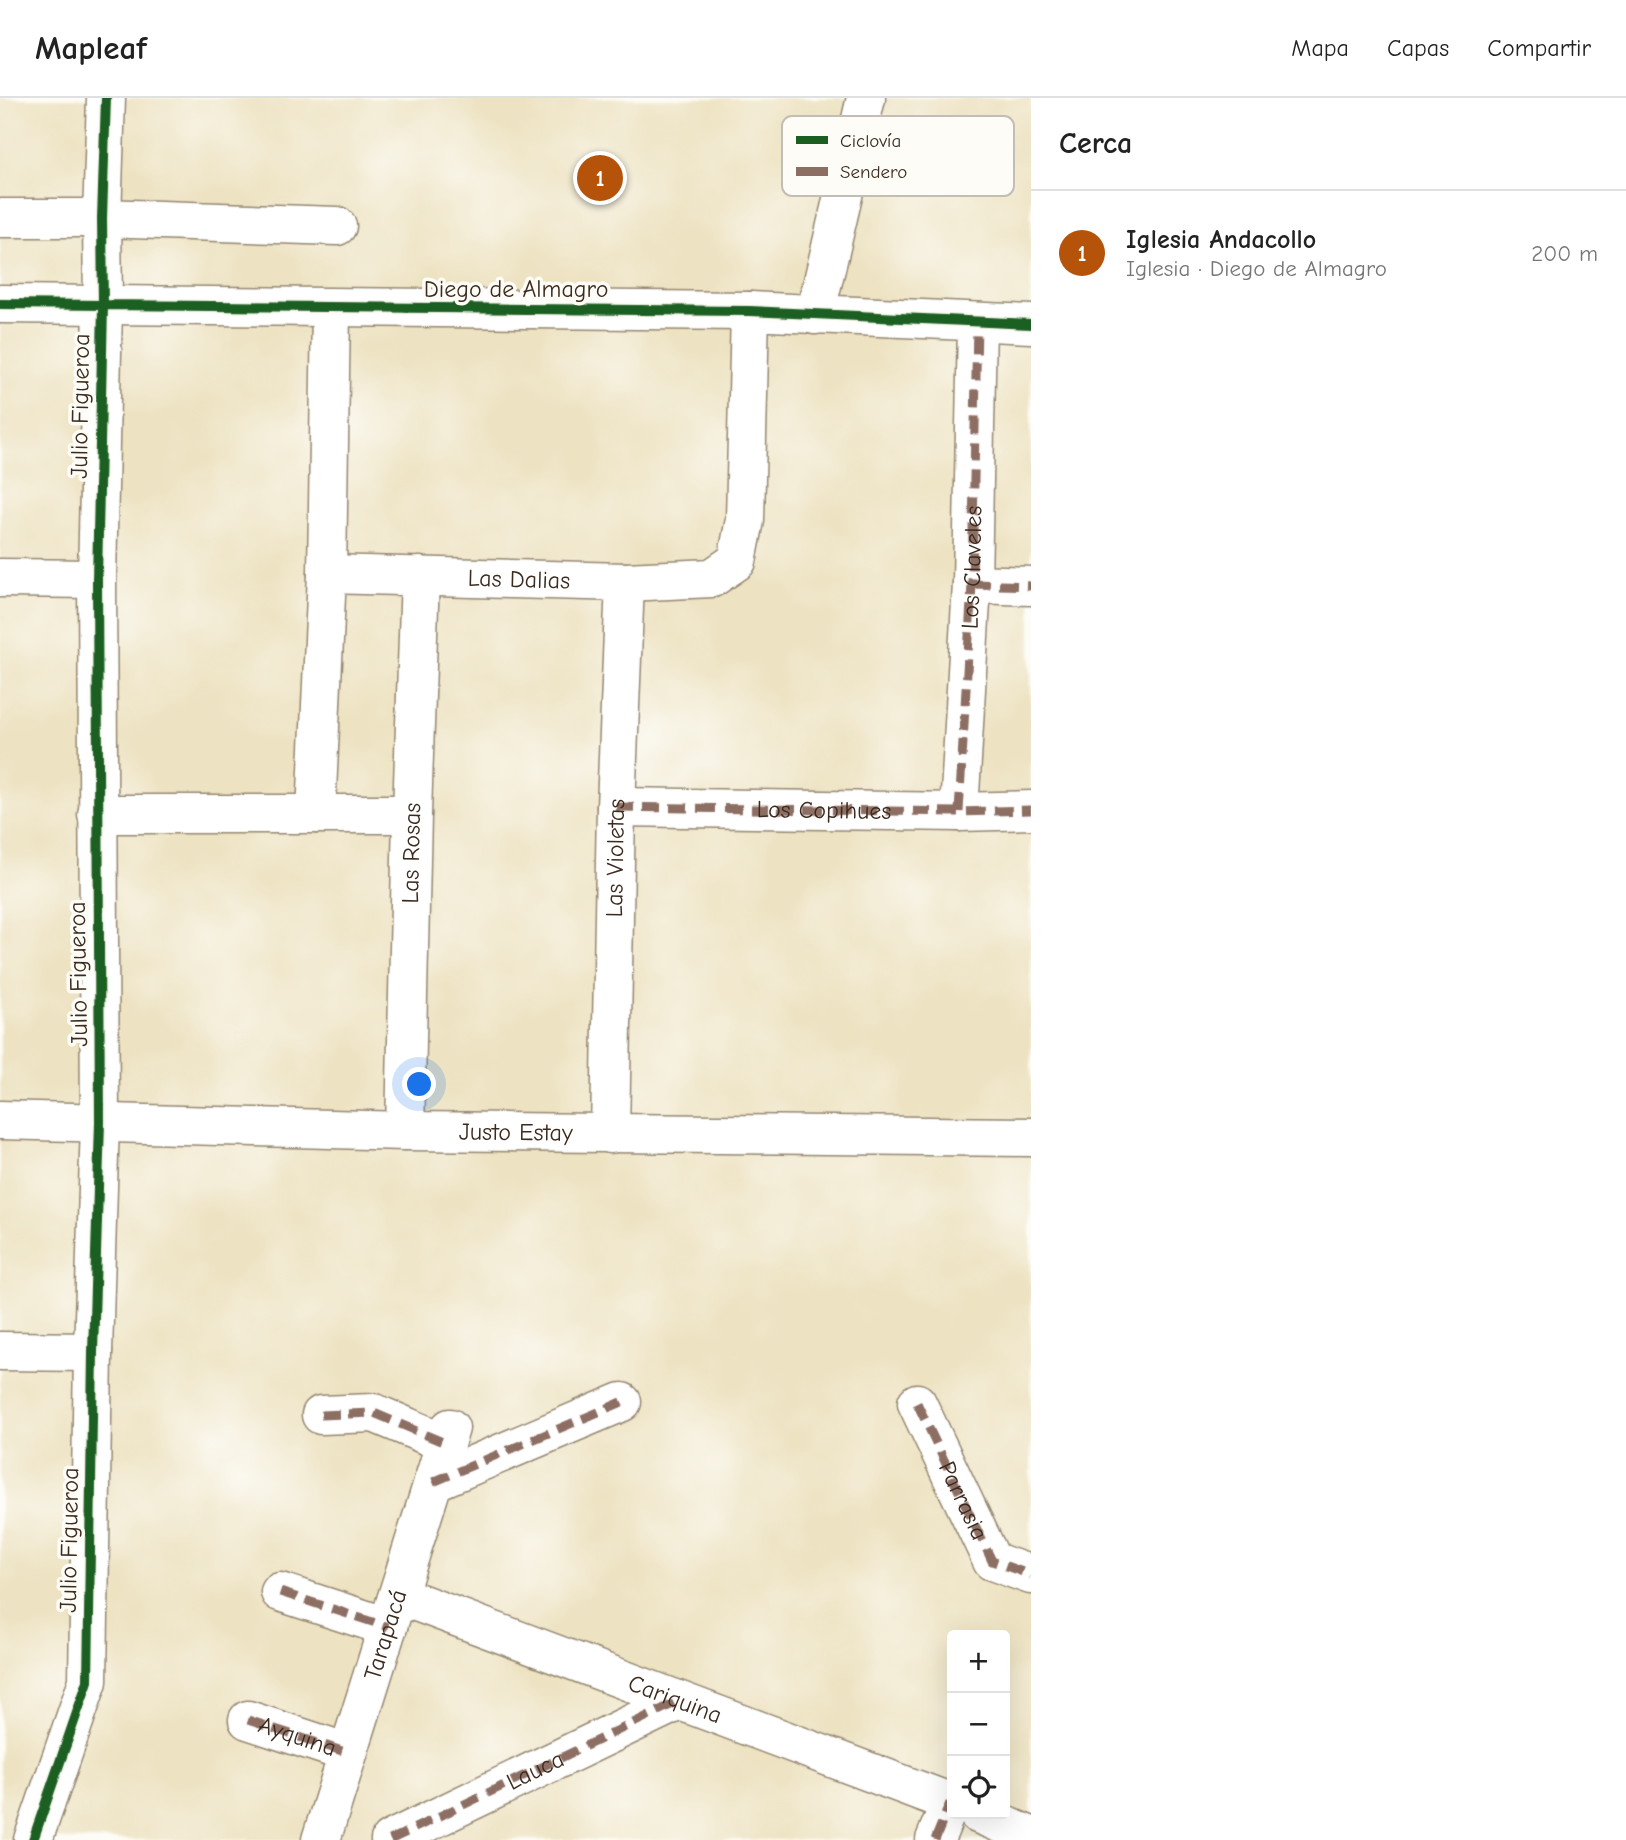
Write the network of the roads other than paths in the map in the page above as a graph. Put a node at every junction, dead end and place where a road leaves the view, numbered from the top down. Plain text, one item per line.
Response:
1 (106, 98) edge
2 (866, 98) edge
3 (862, 116) edge
4 (843, 196) edge
5 (0, 218) edge
6 (102, 218) junction
7 (337, 226) dead end
8 (0, 304) edge
9 (103, 306) junction
10 (331, 309) junction
11 (750, 311) junction
12 (814, 315) junction
13 (977, 323) junction
14 (1031, 324) edge
15 (327, 574) junction
16 (420, 576) junction
17 (0, 578) edge
18 (97, 579) junction
19 (625, 582) junction
20 (972, 584) junction
21 (1031, 586) edge
22 (616, 807) junction
23 (1031, 810) edge
24 (959, 812) junction
25 (97, 814) junction
26 (316, 814) junction
27 (412, 814) junction
28 (0, 1120) edge
29 (100, 1122) junction
30 (405, 1131) junction
31 (610, 1134) junction
32 (1031, 1137) edge
33 (0, 1351) edge
34 (93, 1352) junction
35 (622, 1402) dead end
36 (917, 1403) dead end
37 (321, 1415) dead end
38 (433, 1482) junction
39 (1031, 1575) edge
40 (280, 1592) dead end
41 (393, 1611) junction
42 (679, 1700) junction
43 (248, 1720) dead end
44 (348, 1753) junction
45 (947, 1802) edge
46 (951, 1819) edge
47 (989, 1819) edge
48 (1031, 1836) edge
49 (33, 1840) edge
50 (321, 1840) edge
51 (390, 1840) edge
52 (935, 1840) edge

1 - 6 street, Julio Figueroa
2 - 3 street
4 - 12 street
5 - 6 street
6 - 7 street
6 - 9 street, Julio Figueroa
8 - 9 street, Diego de Almagro
9 - 10 street, Diego de Almagro
9 - 18 street, Julio Figueroa
10 - 11 street, Diego de Almagro
10 - 15 street
11 - 12 street, Diego de Almagro
11 - 19 street, Las Dalias
12 - 13 street, Diego de Almagro
13 - 14 street, Diego de Almagro
13 - 20 street, Los Claveles
15 - 16 street, Las Dalias
15 - 26 street
16 - 19 street, Las Dalias
16 - 27 street, Las Rosas
17 - 18 street
18 - 25 street, Julio Figueroa
19 - 22 street, Las Violetas
20 - 21 street
20 - 24 street, Los Claveles
22 - 24 street, Los Copihues
22 - 31 street, Las Violetas
23 - 24 street, Los Copihues
25 - 26 street
25 - 29 street, Julio Figueroa
26 - 27 street
27 - 30 street, Las Rosas
28 - 29 street, Justo Estay
29 - 30 street, Justo Estay
29 - 34 street, Julio Figueroa
30 - 31 street, Justo Estay
31 - 32 street, Justo Estay
33 - 34 street
34 - 49 street, Julio Figueroa
35 - 38 street
36 - 39 street, Parrasia
37 - 38 street, Tarapacá
38 - 41 street, Tarapacá
40 - 41 street, Cariquina
41 - 42 street, Cariquina
41 - 44 street, Tarapacá
42 - 45 street, Cariquina
42 - 51 street, Lauca
43 - 44 street, Ayquina
44 - 50 street, Tarapacá
46 - 52 street
47 - 48 street, Cariquina

